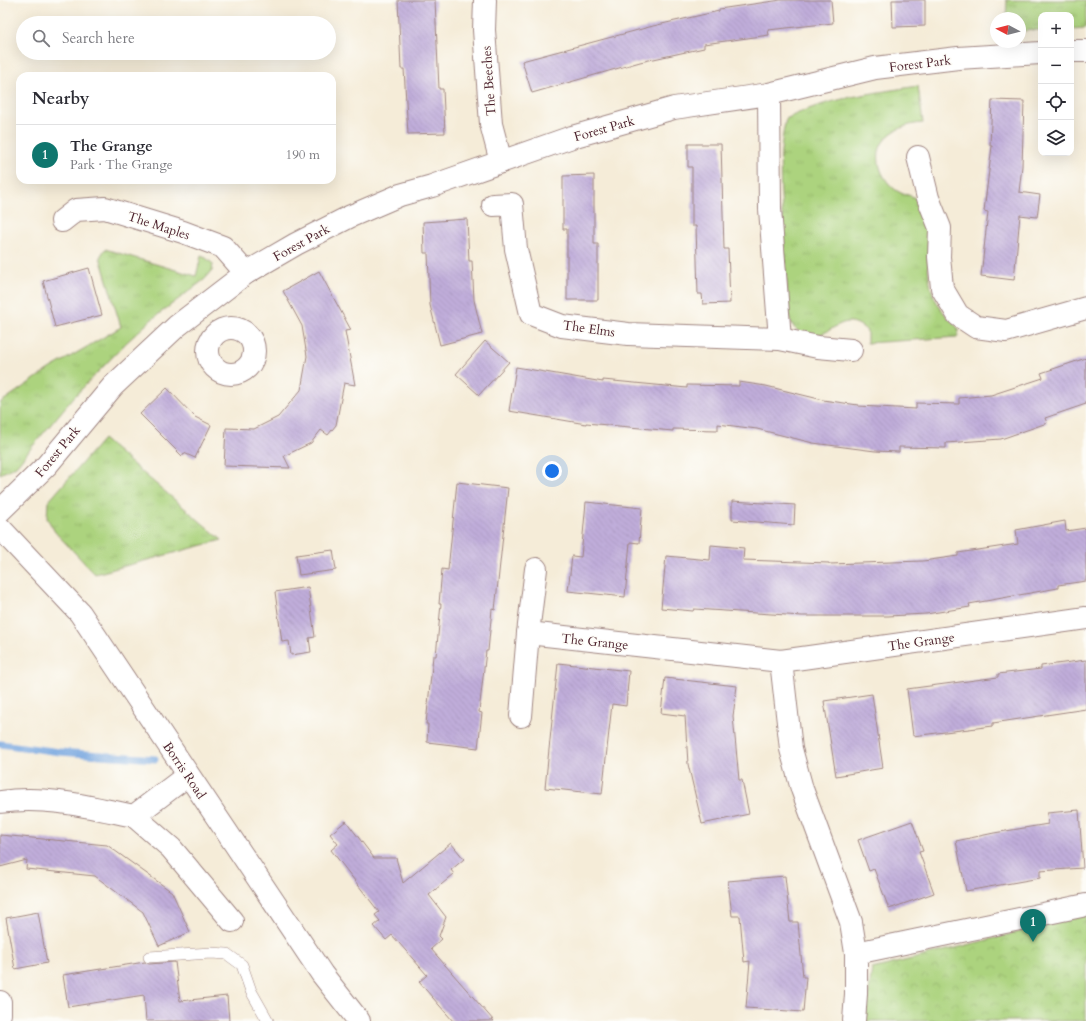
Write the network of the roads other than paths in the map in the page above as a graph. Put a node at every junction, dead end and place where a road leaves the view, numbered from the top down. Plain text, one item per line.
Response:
1 (485, 0) edge
2 (1074, 51) edge
3 (1086, 51) edge
4 (1038, 53) edge
5 (769, 94) junction
6 (918, 157) dead end
7 (501, 162) junction
8 (492, 205) dead end
9 (62, 221) dead end
10 (246, 273) junction
11 (1086, 308) edge
12 (201, 309) junction
13 (218, 331) dead end
14 (780, 339) junction
15 (851, 350) dead end
16 (0, 511) edge
17 (0, 528) edge
18 (536, 569) dead end
19 (1086, 618) edge
20 (528, 633) junction
21 (781, 661) junction
22 (520, 716) dead end
23 (188, 775) junction
24 (0, 802) edge
25 (134, 816) junction
26 (1086, 904) edge
27 (232, 921) dead end
28 (856, 953) junction
29 (149, 957) dead end
30 (0, 1002) edge
31 (0, 1014) edge
32 (268, 1021) edge
33 (358, 1021) edge
34 (854, 1021) edge

1 - 7 street, The Beeches
2 - 3 street
4 - 5 street, Forest Park
5 - 7 street, Forest Park
5 - 14 street
6 - 11 street
7 - 10 street, Forest Park
8 - 14 street, The Elms
9 - 10 street, The Maples
10 - 12 street, Forest Park
12 - 13 street
12 - 16 street, Forest Park
14 - 15 street, The Elms
17 - 23 street, Borris Road
18 - 20 street
19 - 21 street, The Grange
20 - 21 street, The Grange
20 - 22 street
21 - 28 street
23 - 25 street
23 - 33 street, Borris Road
24 - 25 street
25 - 27 street
26 - 28 street
28 - 34 street
29 - 32 lane
30 - 31 street

